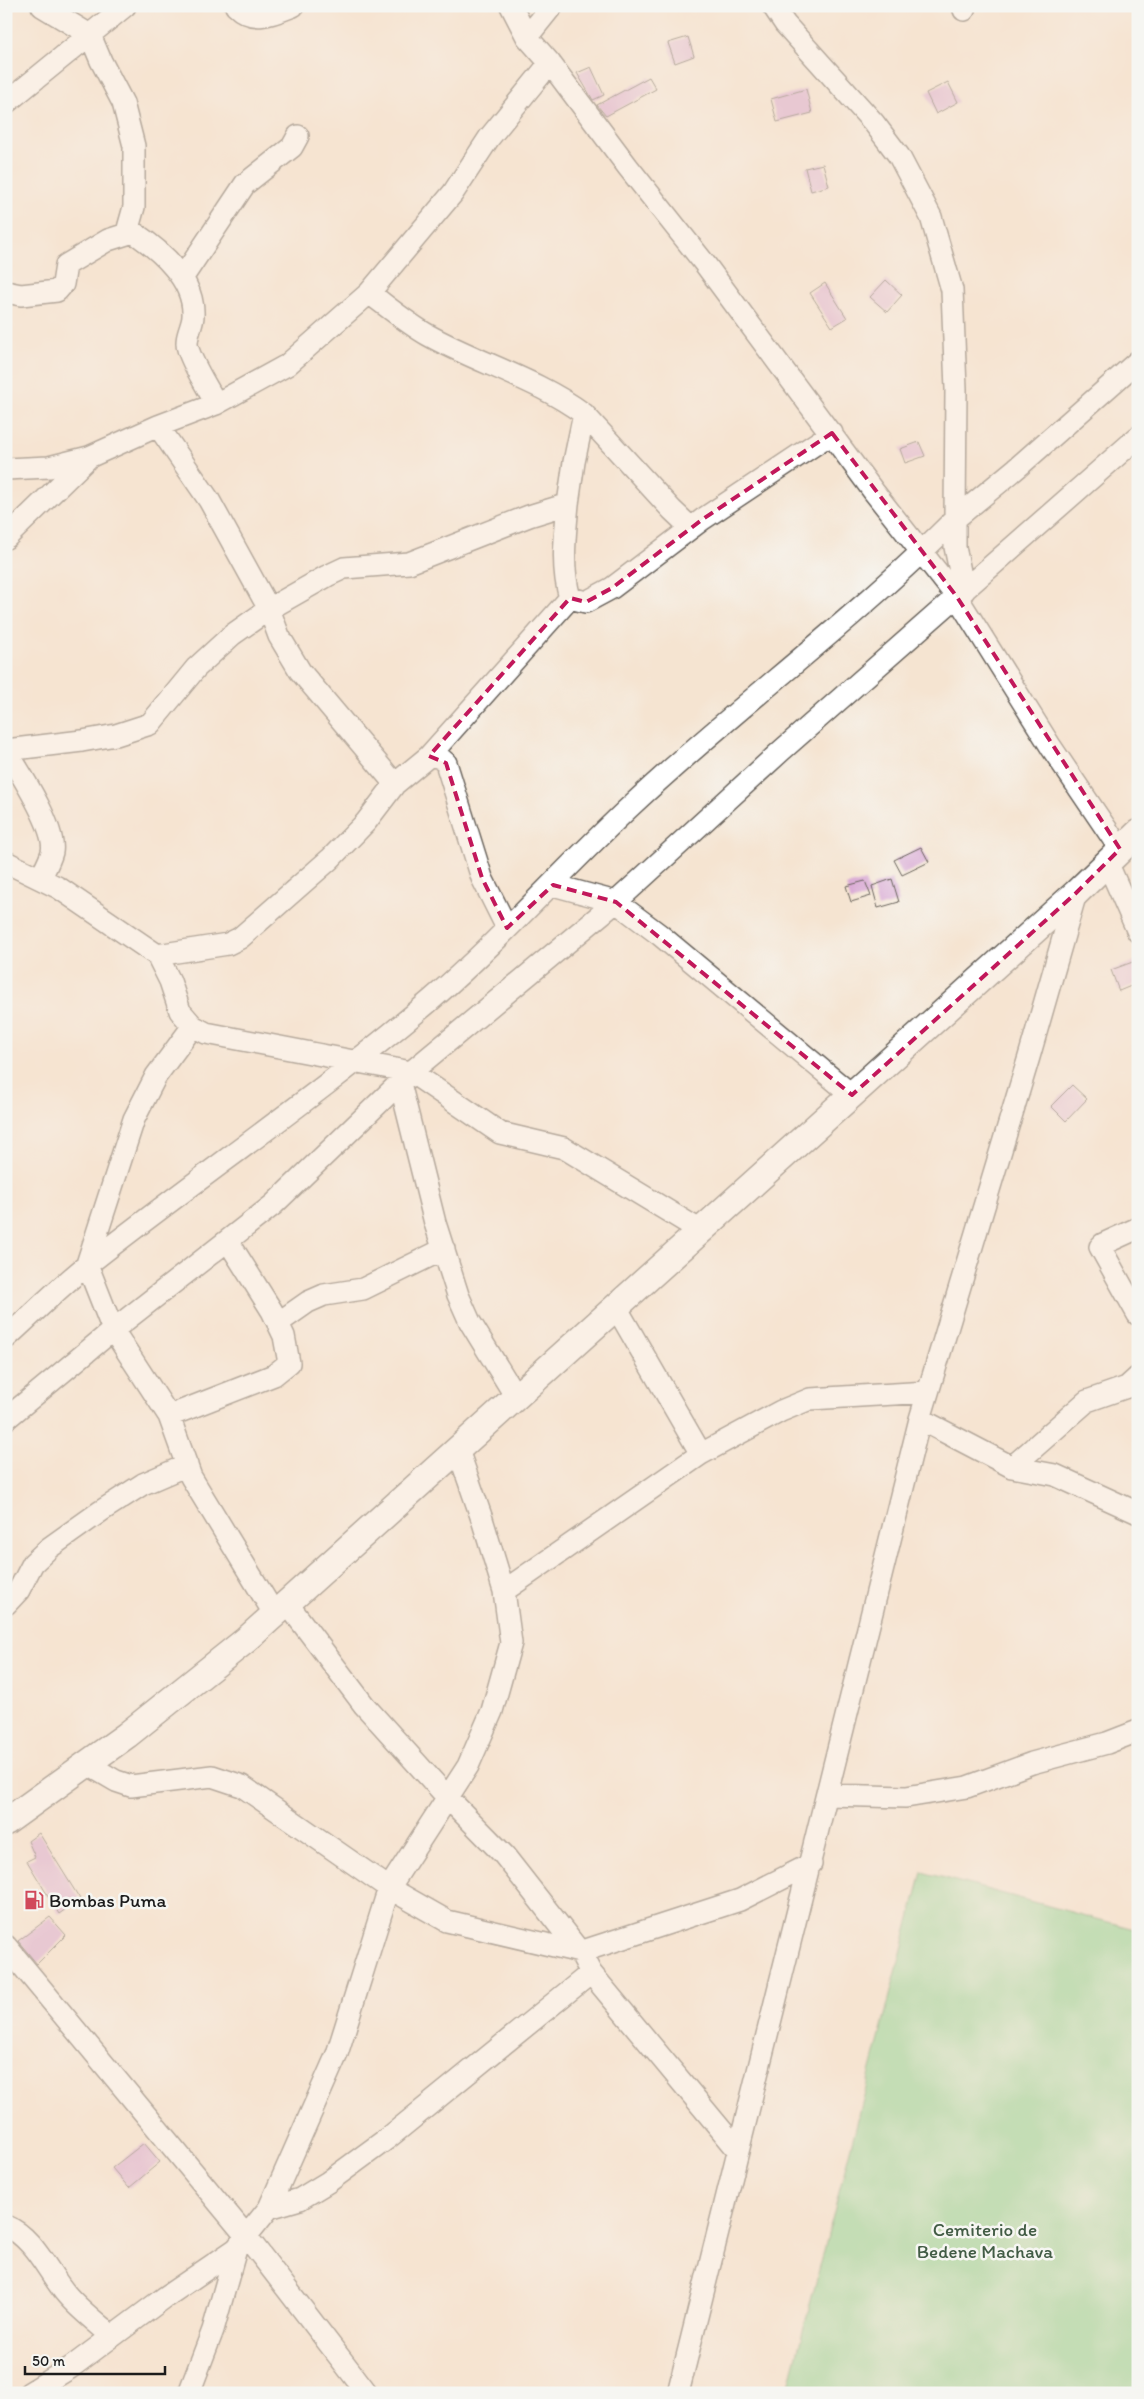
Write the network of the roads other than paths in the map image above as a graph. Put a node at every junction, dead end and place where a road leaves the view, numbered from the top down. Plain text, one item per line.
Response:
1 (42, 6) edge
2 (125, 6) edge
3 (236, 6) edge
4 (293, 6) edge
5 (511, 6) edge
6 (552, 6) edge
7 (773, 6) edge
8 (90, 35) junction
9 (527, 37) junction
10 (550, 63) junction
11 (6, 103) edge
12 (298, 136) dead end
13 (127, 232) junction
14 (183, 277) junction
15 (6, 292) edge
16 (369, 293) junction
17 (1138, 361) edge
18 (216, 404) junction
19 (584, 414) junction
20 (158, 426) junction
21 (832, 434) junction
22 (1138, 437) edge
23 (89, 457) junction
24 (6, 469) edge
25 (568, 504) junction
26 (955, 519) junction
27 (691, 528) junction
28 (6, 538) edge
29 (921, 553) junction
30 (961, 594) junction
31 (570, 598) junction
32 (269, 609) junction
33 (6, 750) edge
34 (429, 756) junction
35 (396, 784) junction
36 (1121, 848) edge
37 (6, 862) edge
38 (41, 877) junction
39 (553, 885) junction
40 (1076, 893) junction
41 (616, 902) junction
42 (507, 928) junction
43 (1138, 932) edge
44 (157, 955) junction
45 (193, 1026) junction
46 (355, 1061) junction
47 (406, 1078) junction
48 (852, 1095) junction
49 (1138, 1228) edge
50 (701, 1231) junction
51 (228, 1241) junction
52 (444, 1249) junction
53 (88, 1264) junction
54 (616, 1307) junction
55 (1138, 1315) edge
56 (278, 1323) junction
57 (114, 1330) junction
58 (6, 1338) edge
59 (1138, 1377) edge
60 (928, 1392) junction
61 (516, 1397) junction
62 (169, 1416) junction
63 (920, 1419) junction
64 (6, 1420) edge
65 (458, 1450) junction
66 (701, 1454) junction
67 (187, 1465) junction
68 (1012, 1467) junction
69 (1138, 1513) edge
70 (504, 1591) junction
71 (6, 1604) edge
72 (281, 1609) junction
73 (1138, 1731) edge
74 (87, 1764) junction
75 (828, 1795) junction
76 (448, 1798) junction
77 (6, 1822) edge
78 (810, 1864) junction
79 (389, 1888) junction
80 (6, 1946) edge
81 (580, 1952) junction
82 (591, 1973) junction
83 (738, 2150) junction
84 (269, 2208) junction
85 (6, 2226) edge
86 (242, 2243) junction
87 (112, 2336) junction
88 (30, 2393) edge
89 (188, 2393) edge
90 (367, 2393) edge
91 (678, 2393) edge

1 - 8 street
2 - 8 street
3 - 4 street
5 - 9 street
6 - 9 street
7 - 26 street
8 - 11 street
8 - 13 street
9 - 10 street
10 - 16 street
10 - 21 street
12 - 14 street
13 - 14 street
13 - 15 street
14 - 18 street
16 - 18 street
16 - 19 street
17 - 26 street
18 - 20 street
19 - 25 street
19 - 27 street
20 - 23 street
20 - 32 street
21 - 27 street
21 - 29 street
22 - 30 street
23 - 24 street
23 - 28 street
25 - 31 street
25 - 32 street
26 - 29 street
26 - 30 street
27 - 31 street
29 - 30 street
29 - 39 street
30 - 36 street
30 - 41 street
31 - 34 street
32 - 33 street
32 - 35 street
33 - 38 street
34 - 35 street
34 - 42 street
35 - 44 street
36 - 40 main road
36 - 43 street
37 - 38 street
38 - 44 street
39 - 41 street
39 - 42 street
40 - 48 main road
40 - 60 street
41 - 47 street
41 - 48 street
42 - 46 street
44 - 45 street
45 - 46 street
45 - 53 street
46 - 47 street
46 - 53 street
47 - 50 street
47 - 51 street
47 - 52 street
48 - 50 main road
49 - 55 street
50 - 54 main road
51 - 56 street
51 - 57 street
52 - 56 street
52 - 61 street
53 - 57 street
53 - 58 street
54 - 61 main road
54 - 66 street
56 - 62 street
57 - 62 street
57 - 64 street
59 - 68 street
60 - 63 street
60 - 66 street
61 - 65 main road
62 - 67 street
63 - 68 street
63 - 75 street
65 - 70 street
65 - 72 main road
66 - 70 street
67 - 71 street
67 - 72 street
68 - 69 street
70 - 76 street
72 - 74 main road
72 - 76 street
73 - 75 street
74 - 77 main road
74 - 79 street
75 - 78 street
76 - 79 street
76 - 81 street
78 - 81 street
78 - 83 street
79 - 81 street
79 - 84 street
80 - 86 street
81 - 82 street
82 - 83 street
82 - 84 street
83 - 91 street
84 - 86 street
85 - 87 street
86 - 87 street
86 - 89 street
86 - 90 street
87 - 88 street

